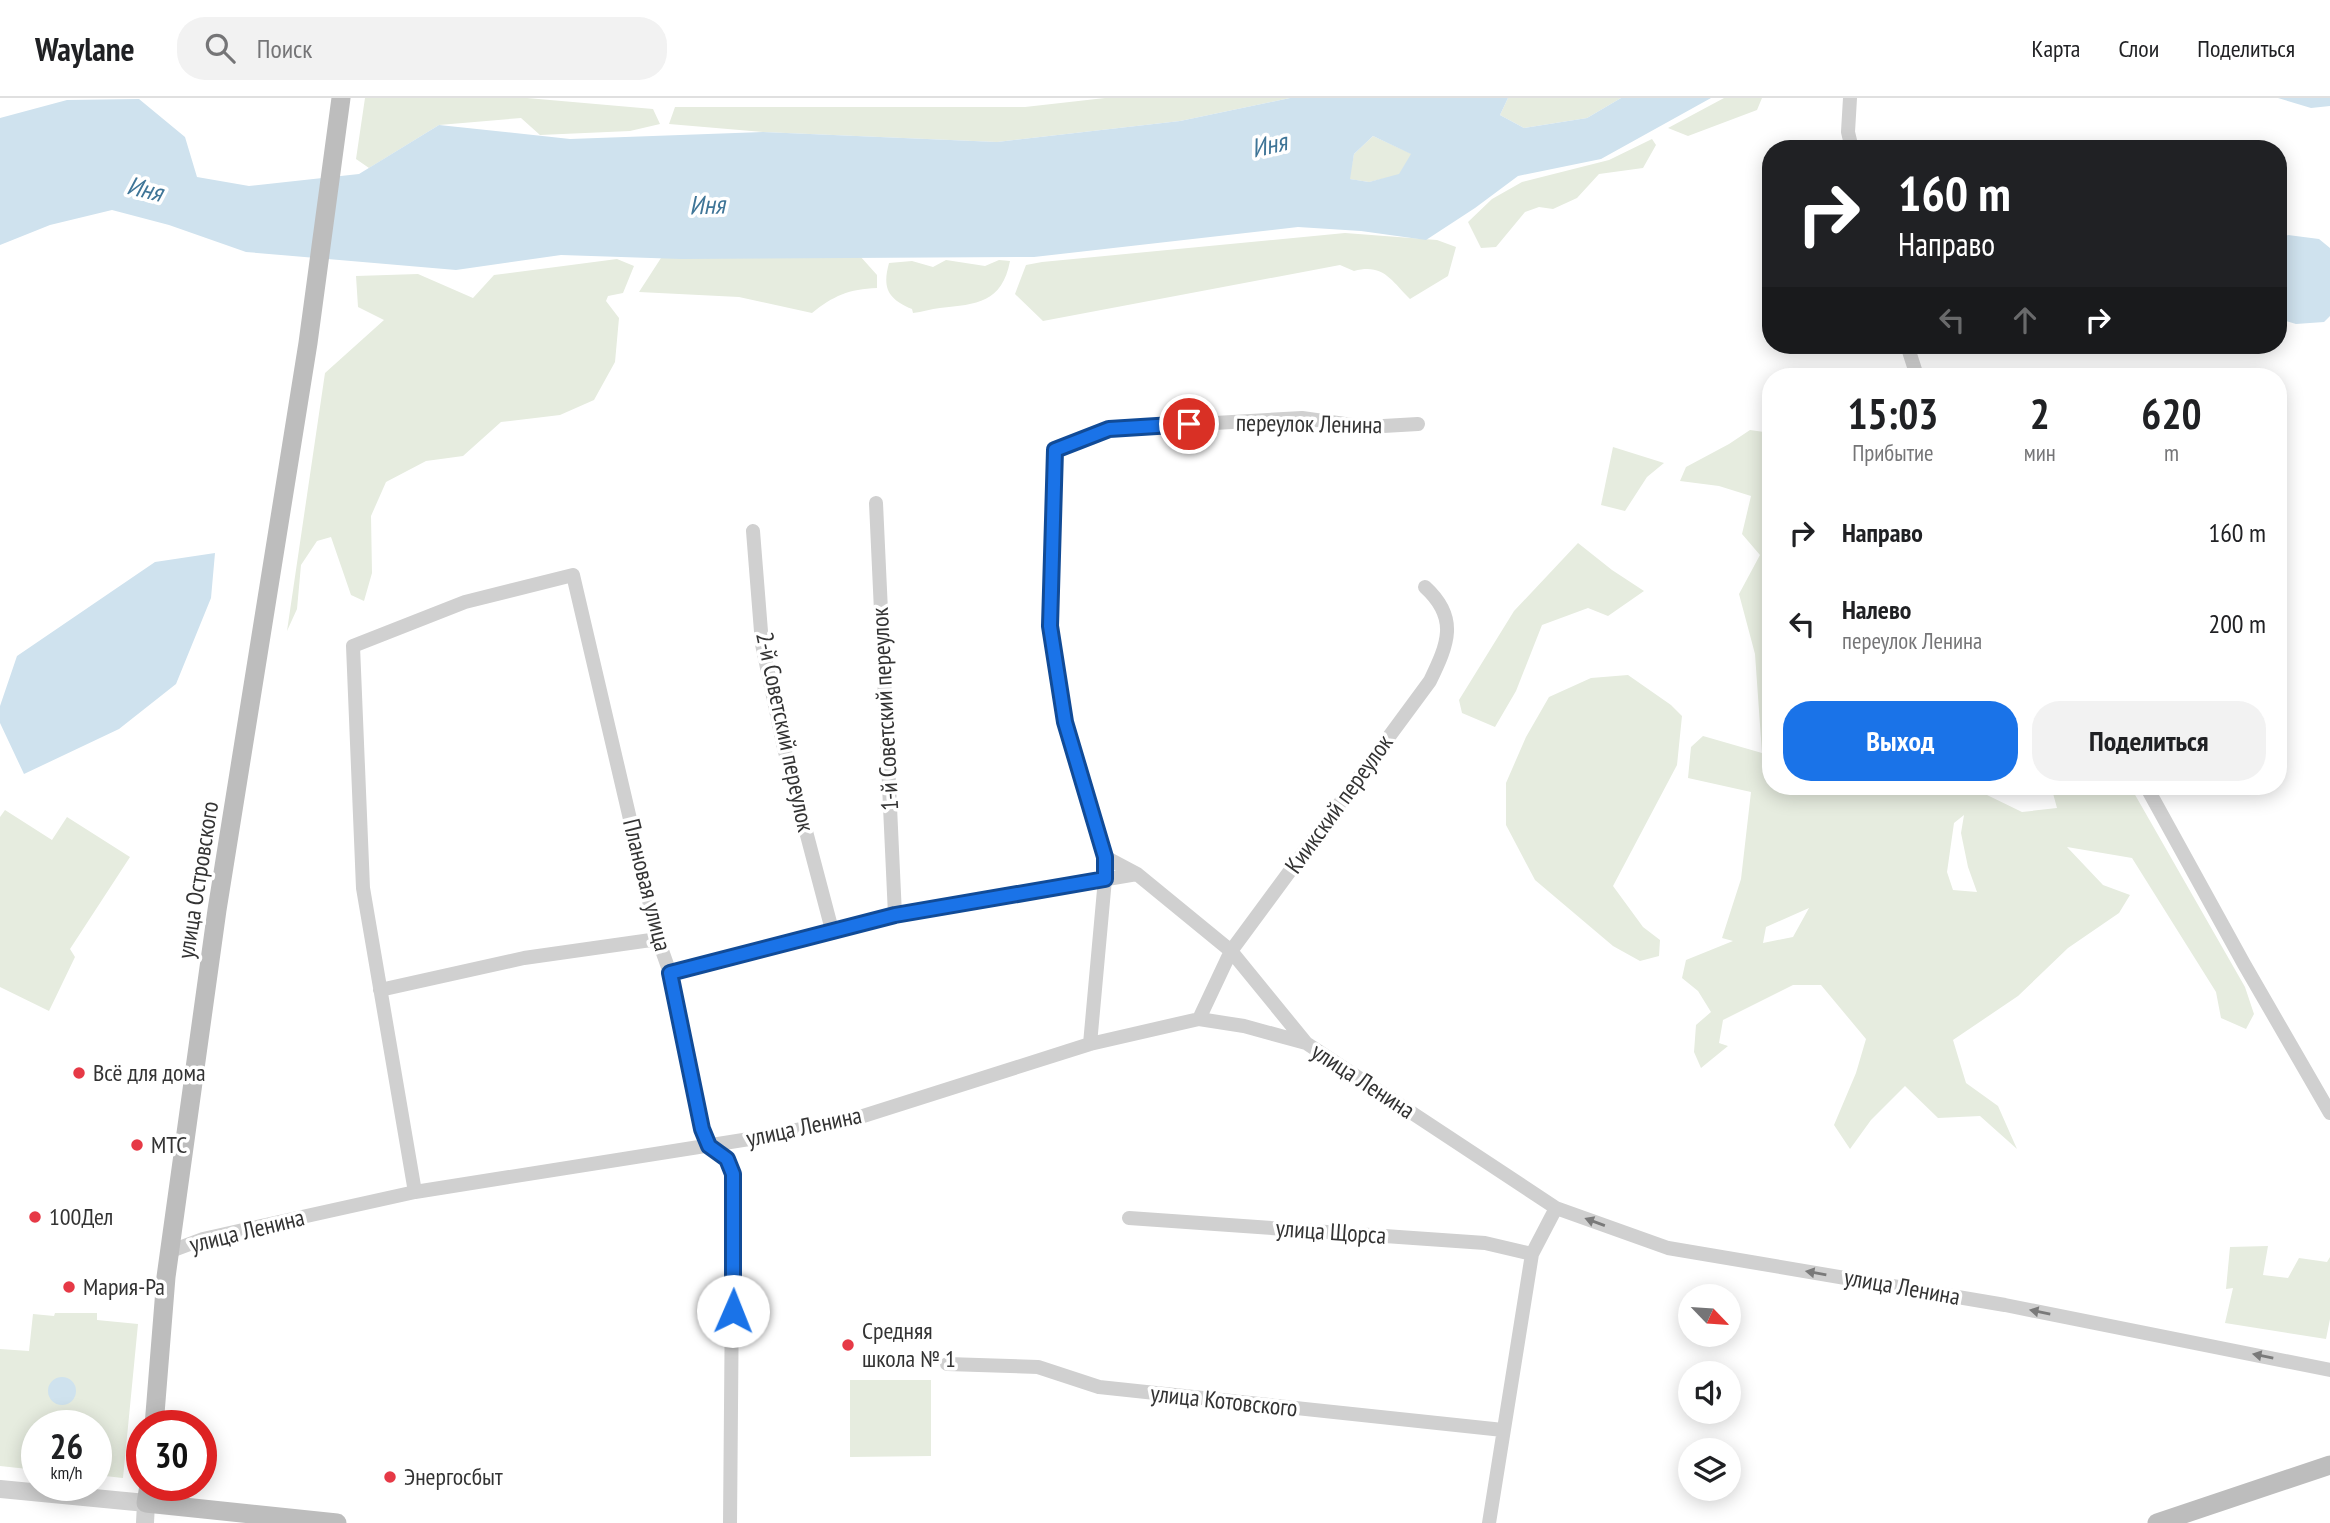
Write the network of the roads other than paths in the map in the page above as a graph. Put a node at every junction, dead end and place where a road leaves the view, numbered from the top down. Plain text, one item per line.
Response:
1 (341, 98) edge
2 (1850, 98) edge
3 (1850, 140) edge
4 (1418, 424) dead end
5 (876, 503) dead end
6 (753, 531) dead end
7 (1425, 587) dead end
8 (2151, 795) edge
9 (1105, 857) junction
10 (1137, 874) junction
11 (1105, 879) junction
12 (895, 915) junction
13 (832, 930) junction
14 (658, 939) junction
15 (1231, 951) junction
16 (670, 973) junction
17 (380, 990) junction
18 (1199, 1019) junction
19 (1306, 1043) junction
20 (1090, 1044) junction
21 (2330, 1113) edge
22 (709, 1146) junction
23 (415, 1192) junction
24 (1556, 1208) junction
25 (1129, 1218) dead end
26 (171, 1251) junction
27 (1532, 1254) junction
28 (947, 1364) dead end
29 (2330, 1370) edge
30 (155, 1410) edge
31 (1503, 1430) junction
32 (2330, 1465) edge
33 (0, 1489) edge
34 (147, 1504) edge
35 (337, 1523) edge
36 (730, 1523) edge
37 (1489, 1523) edge
38 (2157, 1523) edge

1 - 26 main road, улица Островского
2 - 3 street
4 - 9 street, переулок Ленина
5 - 12 street, 1-й Советский переулок
6 - 13 street, 2-й Советский переулок
7 - 15 street, Киикский переулок
8 - 21 street
9 - 10 street
9 - 11 street
10 - 11 street
10 - 15 street
11 - 12 street
11 - 20 street
12 - 13 street
13 - 16 street
14 - 16 street, Плановая улица
14 - 17 street
14 - 17 street, Плановая улица
15 - 18 street, Киикский переулок
15 - 19 street
16 - 22 street, Плановая улица
17 - 23 street
18 - 19 street, улица Ленина
18 - 20 street, улица Ленина
19 - 24 street, улица Ленина
20 - 22 street, улица Ленина
22 - 23 street, улица Ленина
22 - 36 street, Плановая улица
23 - 26 street, улица Ленина
24 - 27 street
29 -> 24 street, улица Ленина
25 - 27 street, улица Щорса
26 - 30 main road, улица Островского
27 - 31 street
28 - 31 street, улица Котовского
31 - 37 street
32 - 38 main road
33 - 34 street
34 - 35 main road

